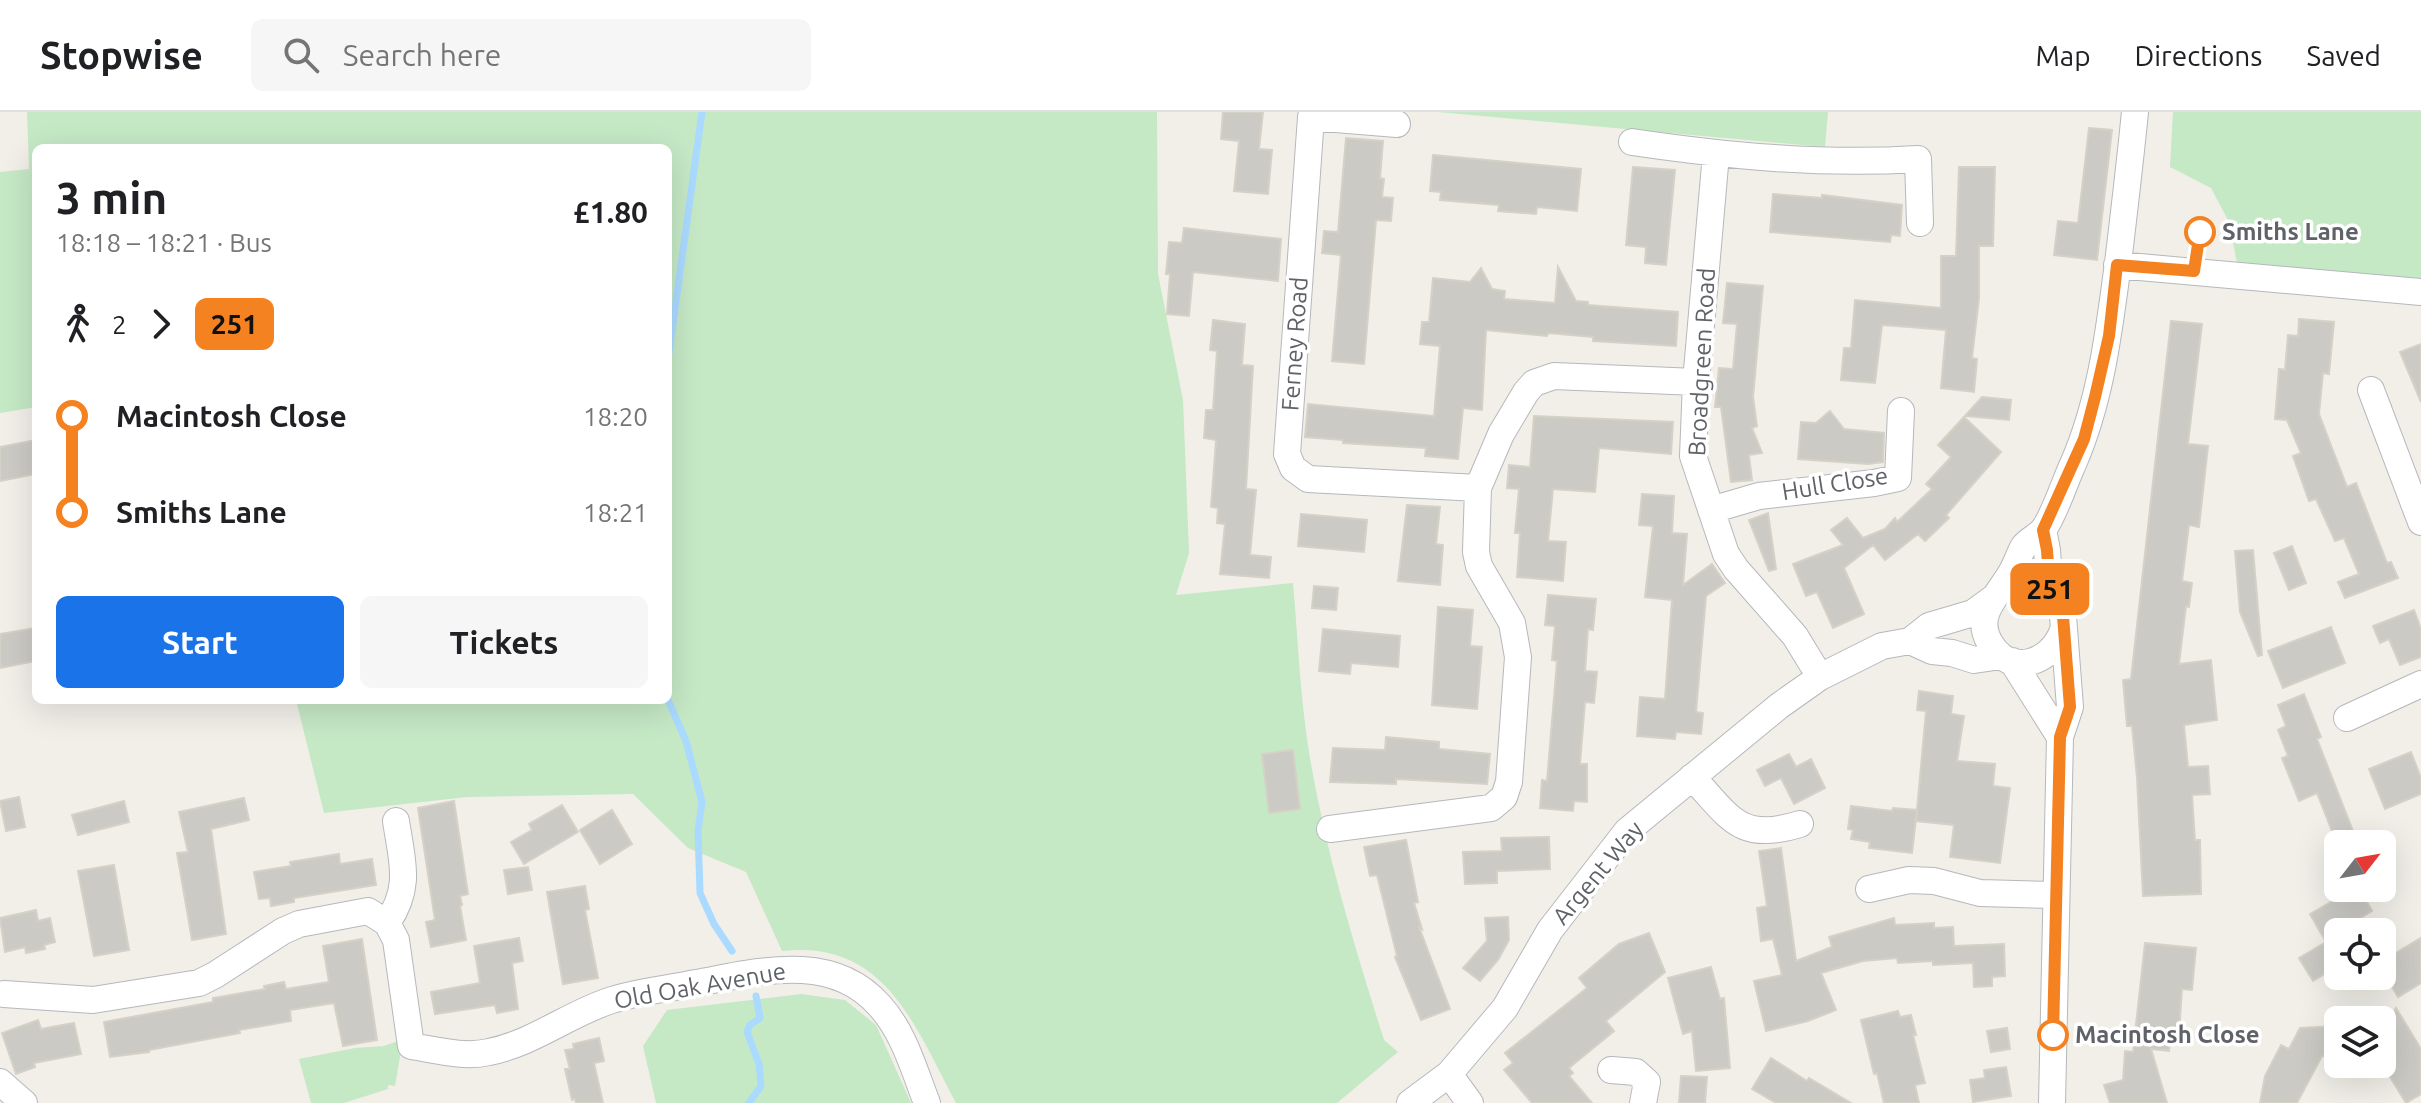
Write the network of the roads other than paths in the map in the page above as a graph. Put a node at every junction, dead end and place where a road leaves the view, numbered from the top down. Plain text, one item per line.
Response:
1 (2135, 112) edge
2 (1397, 124) dead end
3 (1632, 142) dead end
4 (1716, 154) junction
5 (1920, 223) dead end
6 (2117, 265) junction
7 (2421, 292) edge
8 (1696, 382) junction
9 (2371, 390) dead end
10 (1901, 411) dead end
11 (1478, 488) junction
12 (1711, 510) junction
13 (2421, 522) edge
14 (2043, 530) junction
15 (2050, 593) junction
16 (1996, 594) junction
17 (2063, 630) junction
18 (1910, 641) junction
19 (2007, 659) junction
20 (1820, 677) junction
21 (2421, 684) edge
22 (2347, 718) dead end
23 (2060, 737) junction
24 (1692, 777) junction
25 (396, 821) dead end
26 (1800, 824) dead end
27 (1330, 829) dead end
28 (1869, 889) dead end
29 (2055, 895) junction
30 (387, 923) junction
31 (4, 994) dead end
32 (1611, 1070) dead end
33 (1449, 1074) junction
34 (0, 1082) edge
35 (24, 1103) edge
36 (927, 1103) edge
37 (1410, 1103) edge
38 (1470, 1103) edge
39 (1643, 1103) edge
40 (2052, 1103) edge

1 - 6 street
2 - 11 street, Ferney Road
3 - 4 street
4 - 5 street
4 - 8 street, Broadgreen Road
6 - 7 street
6 - 14 street
8 - 11 street
8 - 12 street, Broadgreen Road
9 - 13 street
10 - 12 street, Hull Close
11 - 27 street
12 - 20 street, Broadgreen Road
14 - 15 street
14 - 16 street
15 - 16 street
15 - 17 street
16 - 18 street, Argent Way
16 - 19 street
17 - 19 street
17 - 23 street
18 - 19 street
18 - 20 street, Argent Way
19 - 23 street
20 - 24 street, Argent Way
21 - 22 street
23 - 29 street
24 - 26 street
24 - 33 street, Argent Way
25 - 30 street
28 - 29 street
29 - 40 street
30 - 31 street
30 - 36 street, Old Oak Avenue
32 - 39 street
33 - 37 street, Argent Way
33 - 38 street
34 - 35 street

